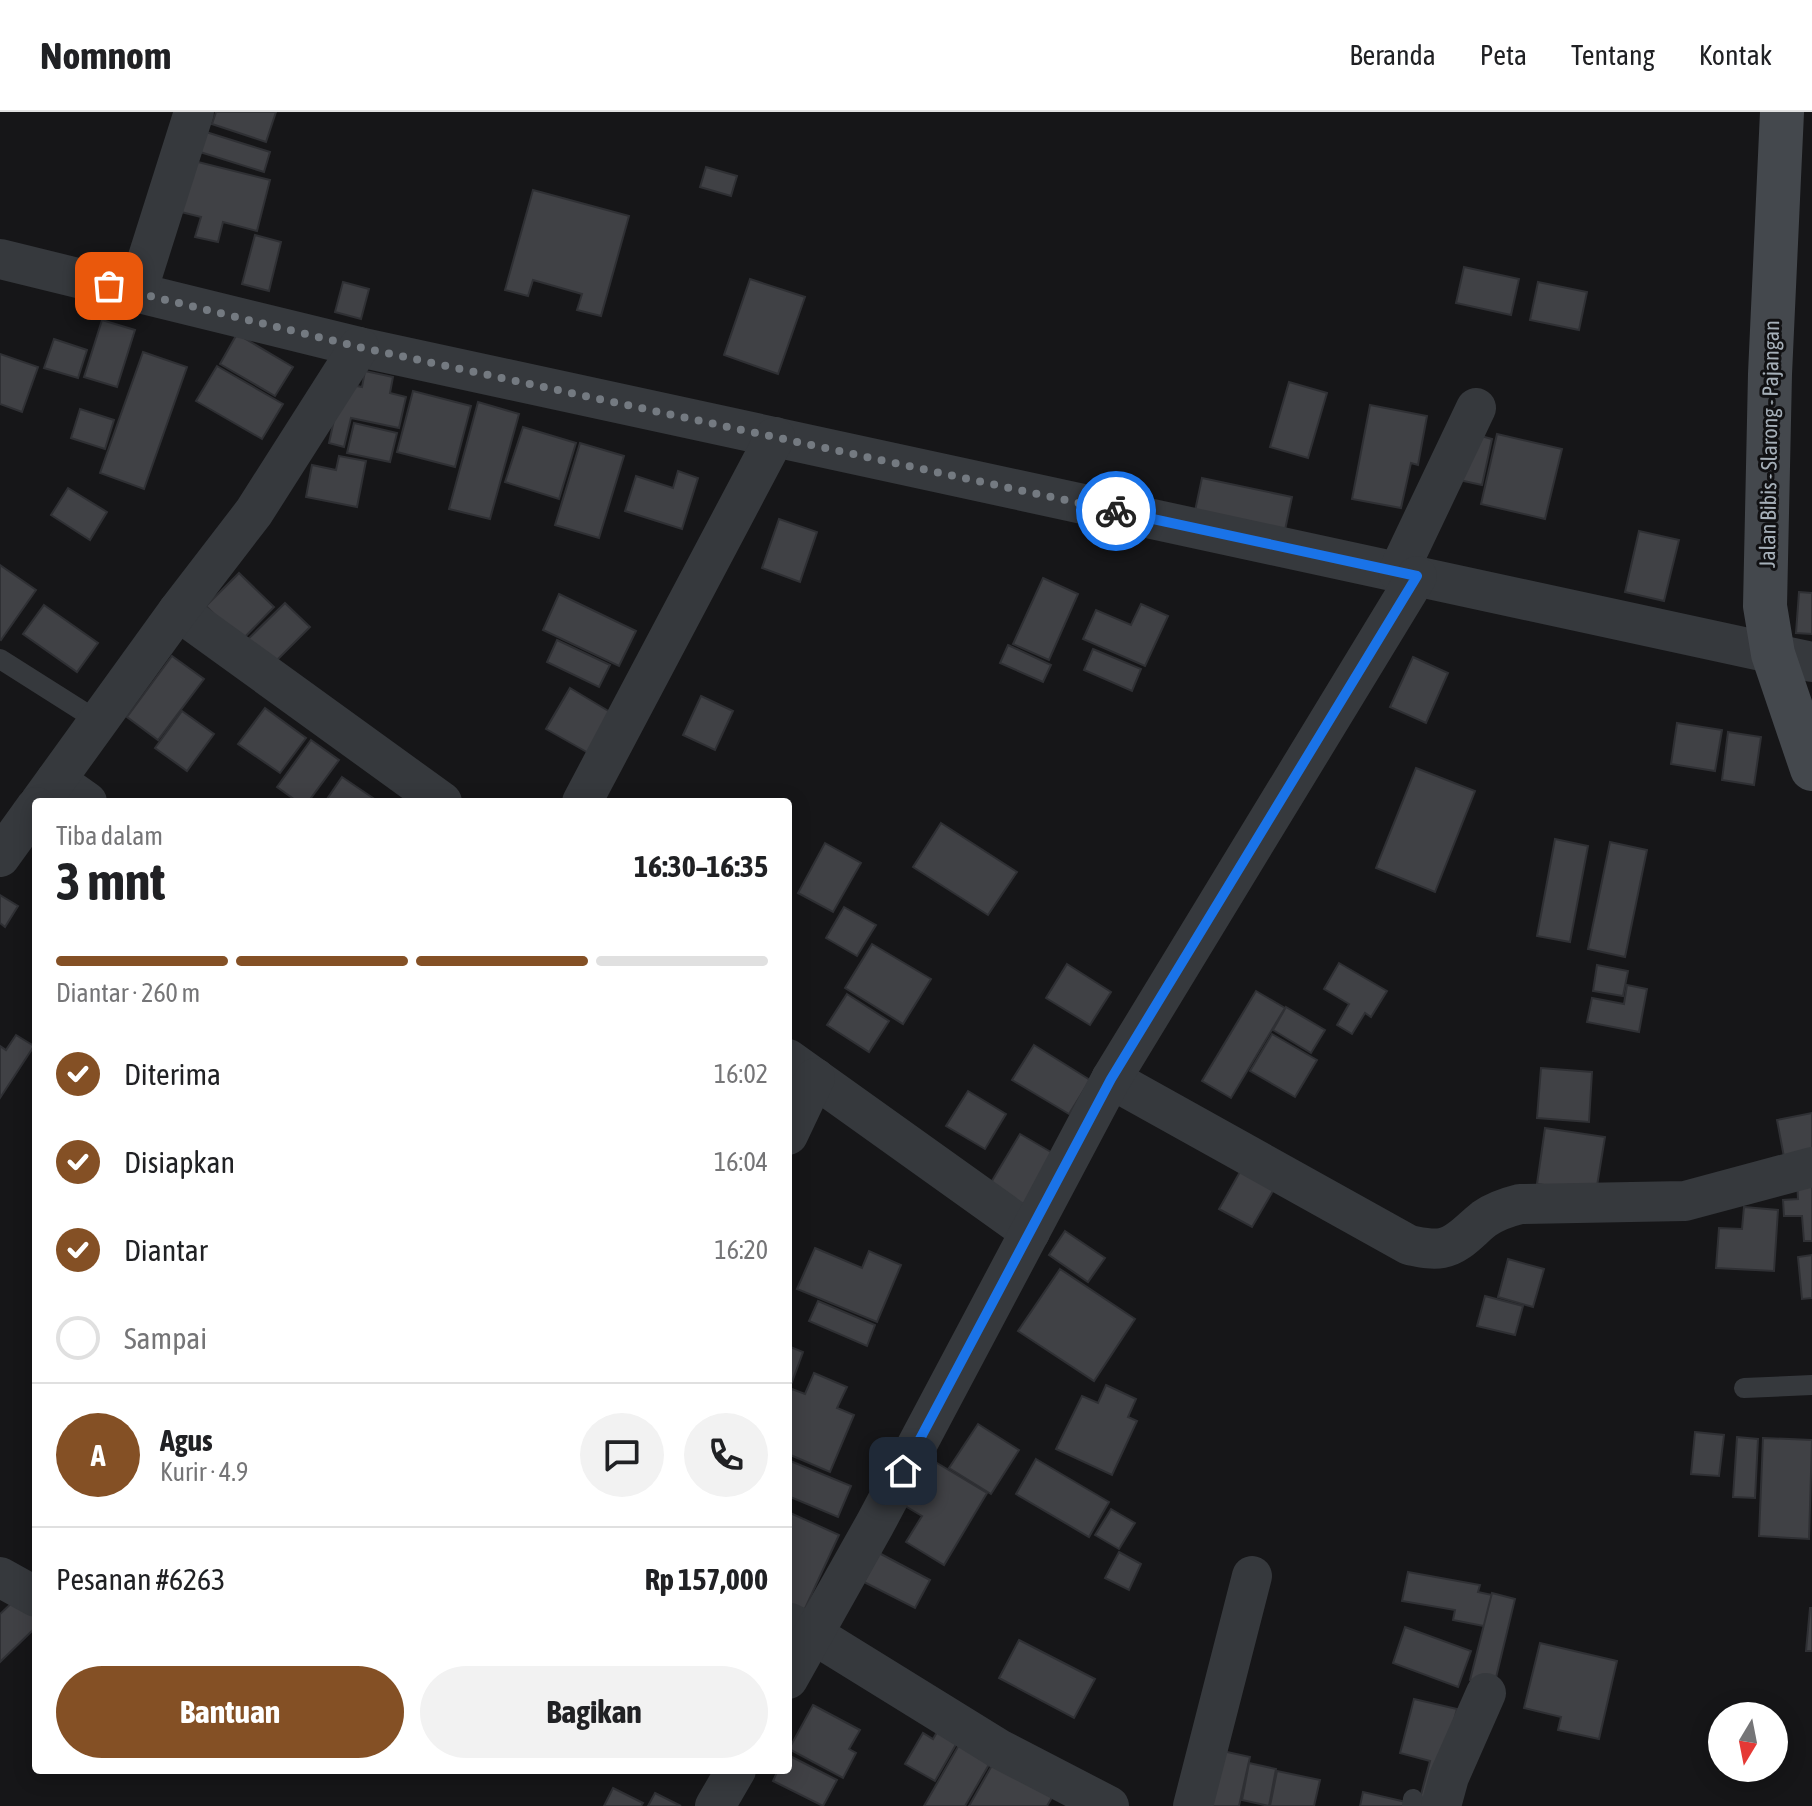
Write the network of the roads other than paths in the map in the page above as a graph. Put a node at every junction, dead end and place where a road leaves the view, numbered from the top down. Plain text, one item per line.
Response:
1 (194, 112) edge
2 (1782, 112) edge
3 (0, 259) edge
4 (137, 292) junction
5 (359, 347) junction
6 (1476, 408) dead end
7 (775, 437) junction
8 (1407, 574) junction
9 (178, 611) junction
10 (1793, 658) edge
11 (0, 659) edge
12 (98, 721) junction
13 (1812, 769) edge
14 (54, 798) edge
15 (436, 798) edge
16 (584, 798) edge
17 (32, 822) edge
18 (0, 857) edge
19 (802, 1068) edge
20 (1111, 1079) junction
21 (792, 1116) edge
22 (1812, 1167) edge
23 (1030, 1232) junction
24 (1812, 1385) edge
25 (1744, 1388) dead end
26 (1252, 1576) dead end
27 (0, 1577) edge
28 (32, 1595) edge
29 (801, 1628) edge
30 (792, 1663) edge
31 (1486, 1693) dead end
32 (734, 1774) edge
33 (1422, 1804) edge
34 (715, 1806) edge
35 (1109, 1806) edge
36 (1193, 1806) edge

1 - 4 street
2 - 10 main road, Jalan Bibis - Slarong - Pajangan
3 - 4 street
4 - 5 street
5 - 7 street
5 - 9 street
6 - 8 street
7 - 8 street
7 - 16 street
8 - 10 street
8 - 20 street
9 - 12 street
9 - 15 street
10 - 13 main road, Jalan Bibis - Slarong - Pajangan
11 - 12 lane
12 - 14 street
17 - 18 street
19 - 21 street
19 - 23 street
20 - 22 street
20 - 23 street
23 - 29 street
24 - 25 lane
26 - 36 street
27 - 28 street
29 - 30 street
29 - 35 street
31 - 33 street
32 - 34 street

